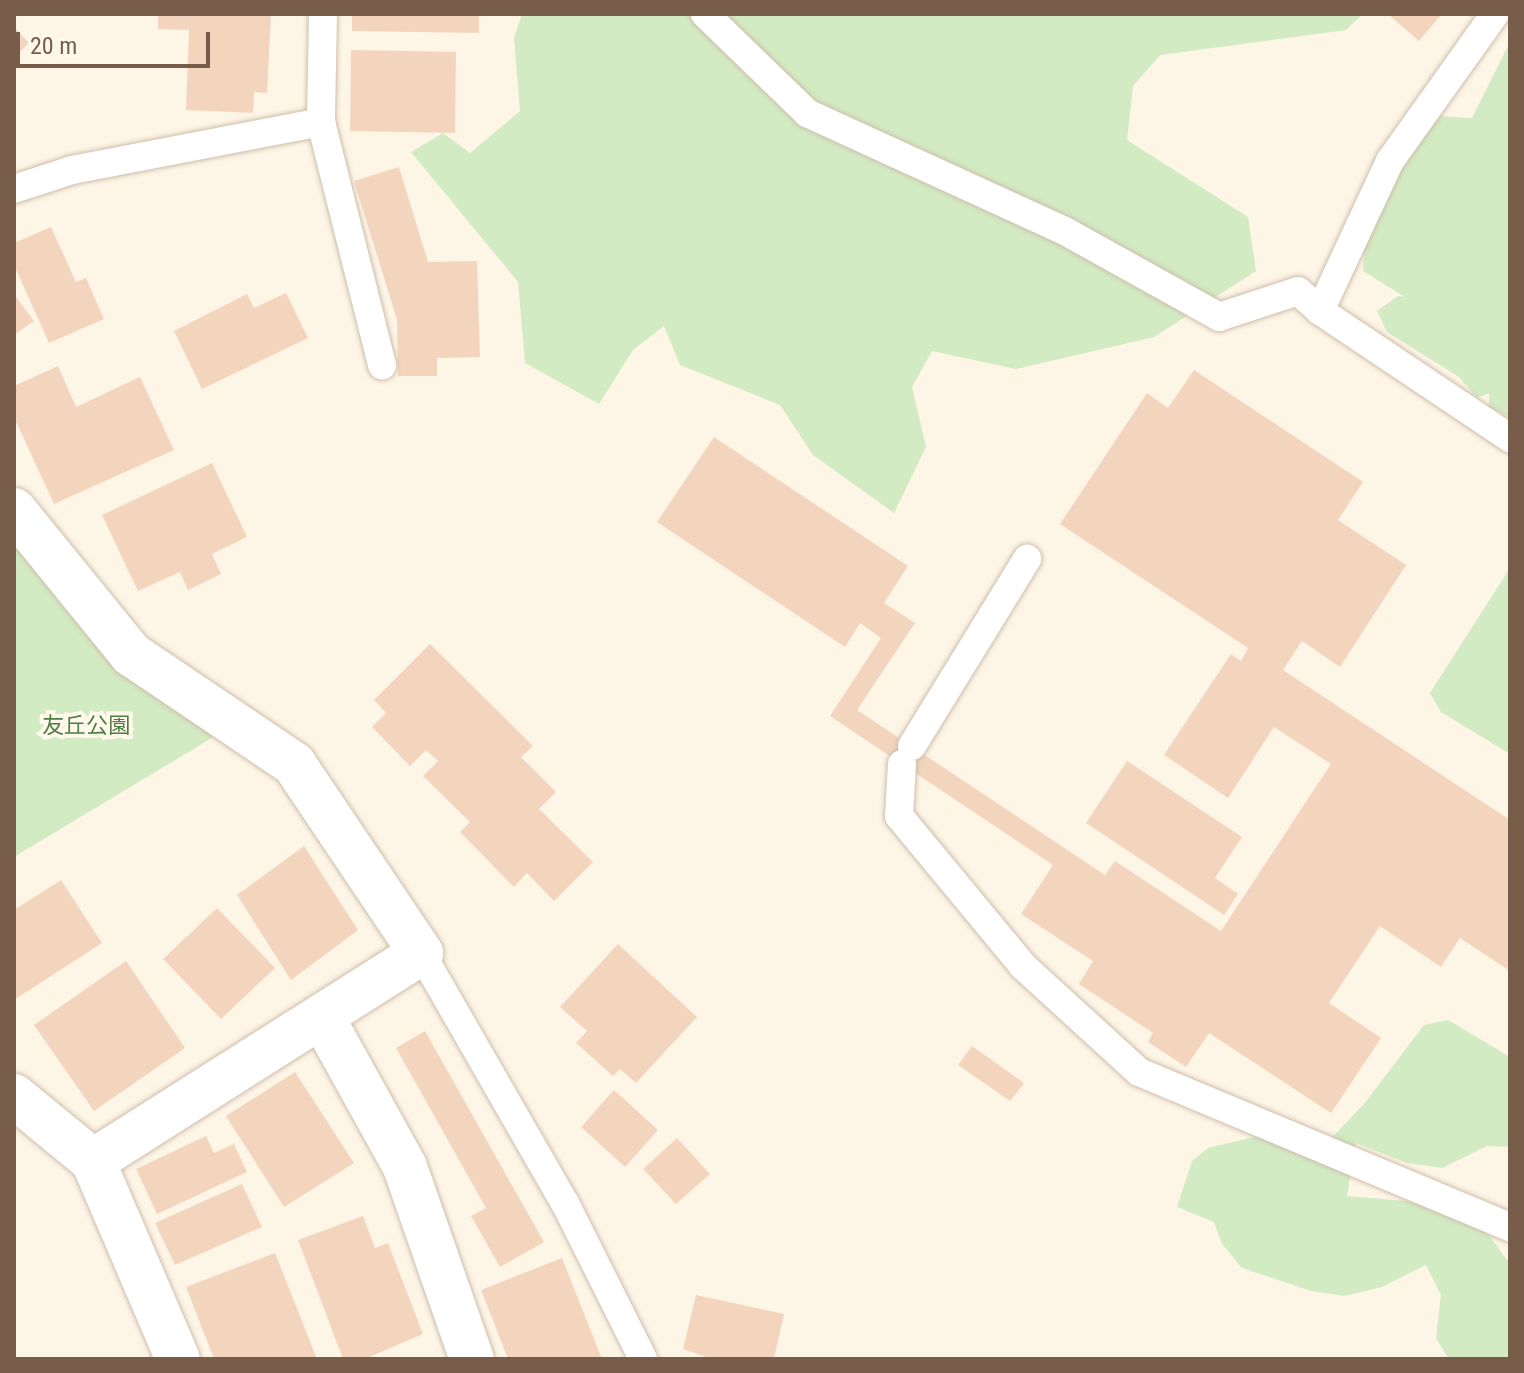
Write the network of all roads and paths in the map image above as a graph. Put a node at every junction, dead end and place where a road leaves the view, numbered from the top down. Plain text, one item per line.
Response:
1 (323, 14) edge
2 (705, 14) edge
3 (1495, 14) edge
4 (321, 122) junction
5 (14, 189) edge
6 (1320, 311) junction
7 (382, 365) dead end
8 (1510, 438) edge
9 (14, 510) edge
10 (1027, 559) dead end
11 (421, 953) junction
12 (322, 1017) junction
13 (14, 1096) edge
14 (93, 1161) junction
15 (1510, 1227) edge
16 (178, 1359) edge
17 (472, 1359) edge
18 (643, 1359) edge

1 - 4 lane
2 - 6 lane
3 - 6 lane
4 - 5 lane
4 - 7 lane
6 - 8 lane
9 - 11 street
10 - 15 lane
11 - 12 street
11 - 18 lane
12 - 14 street
12 - 17 street
13 - 14 street
14 - 16 street

